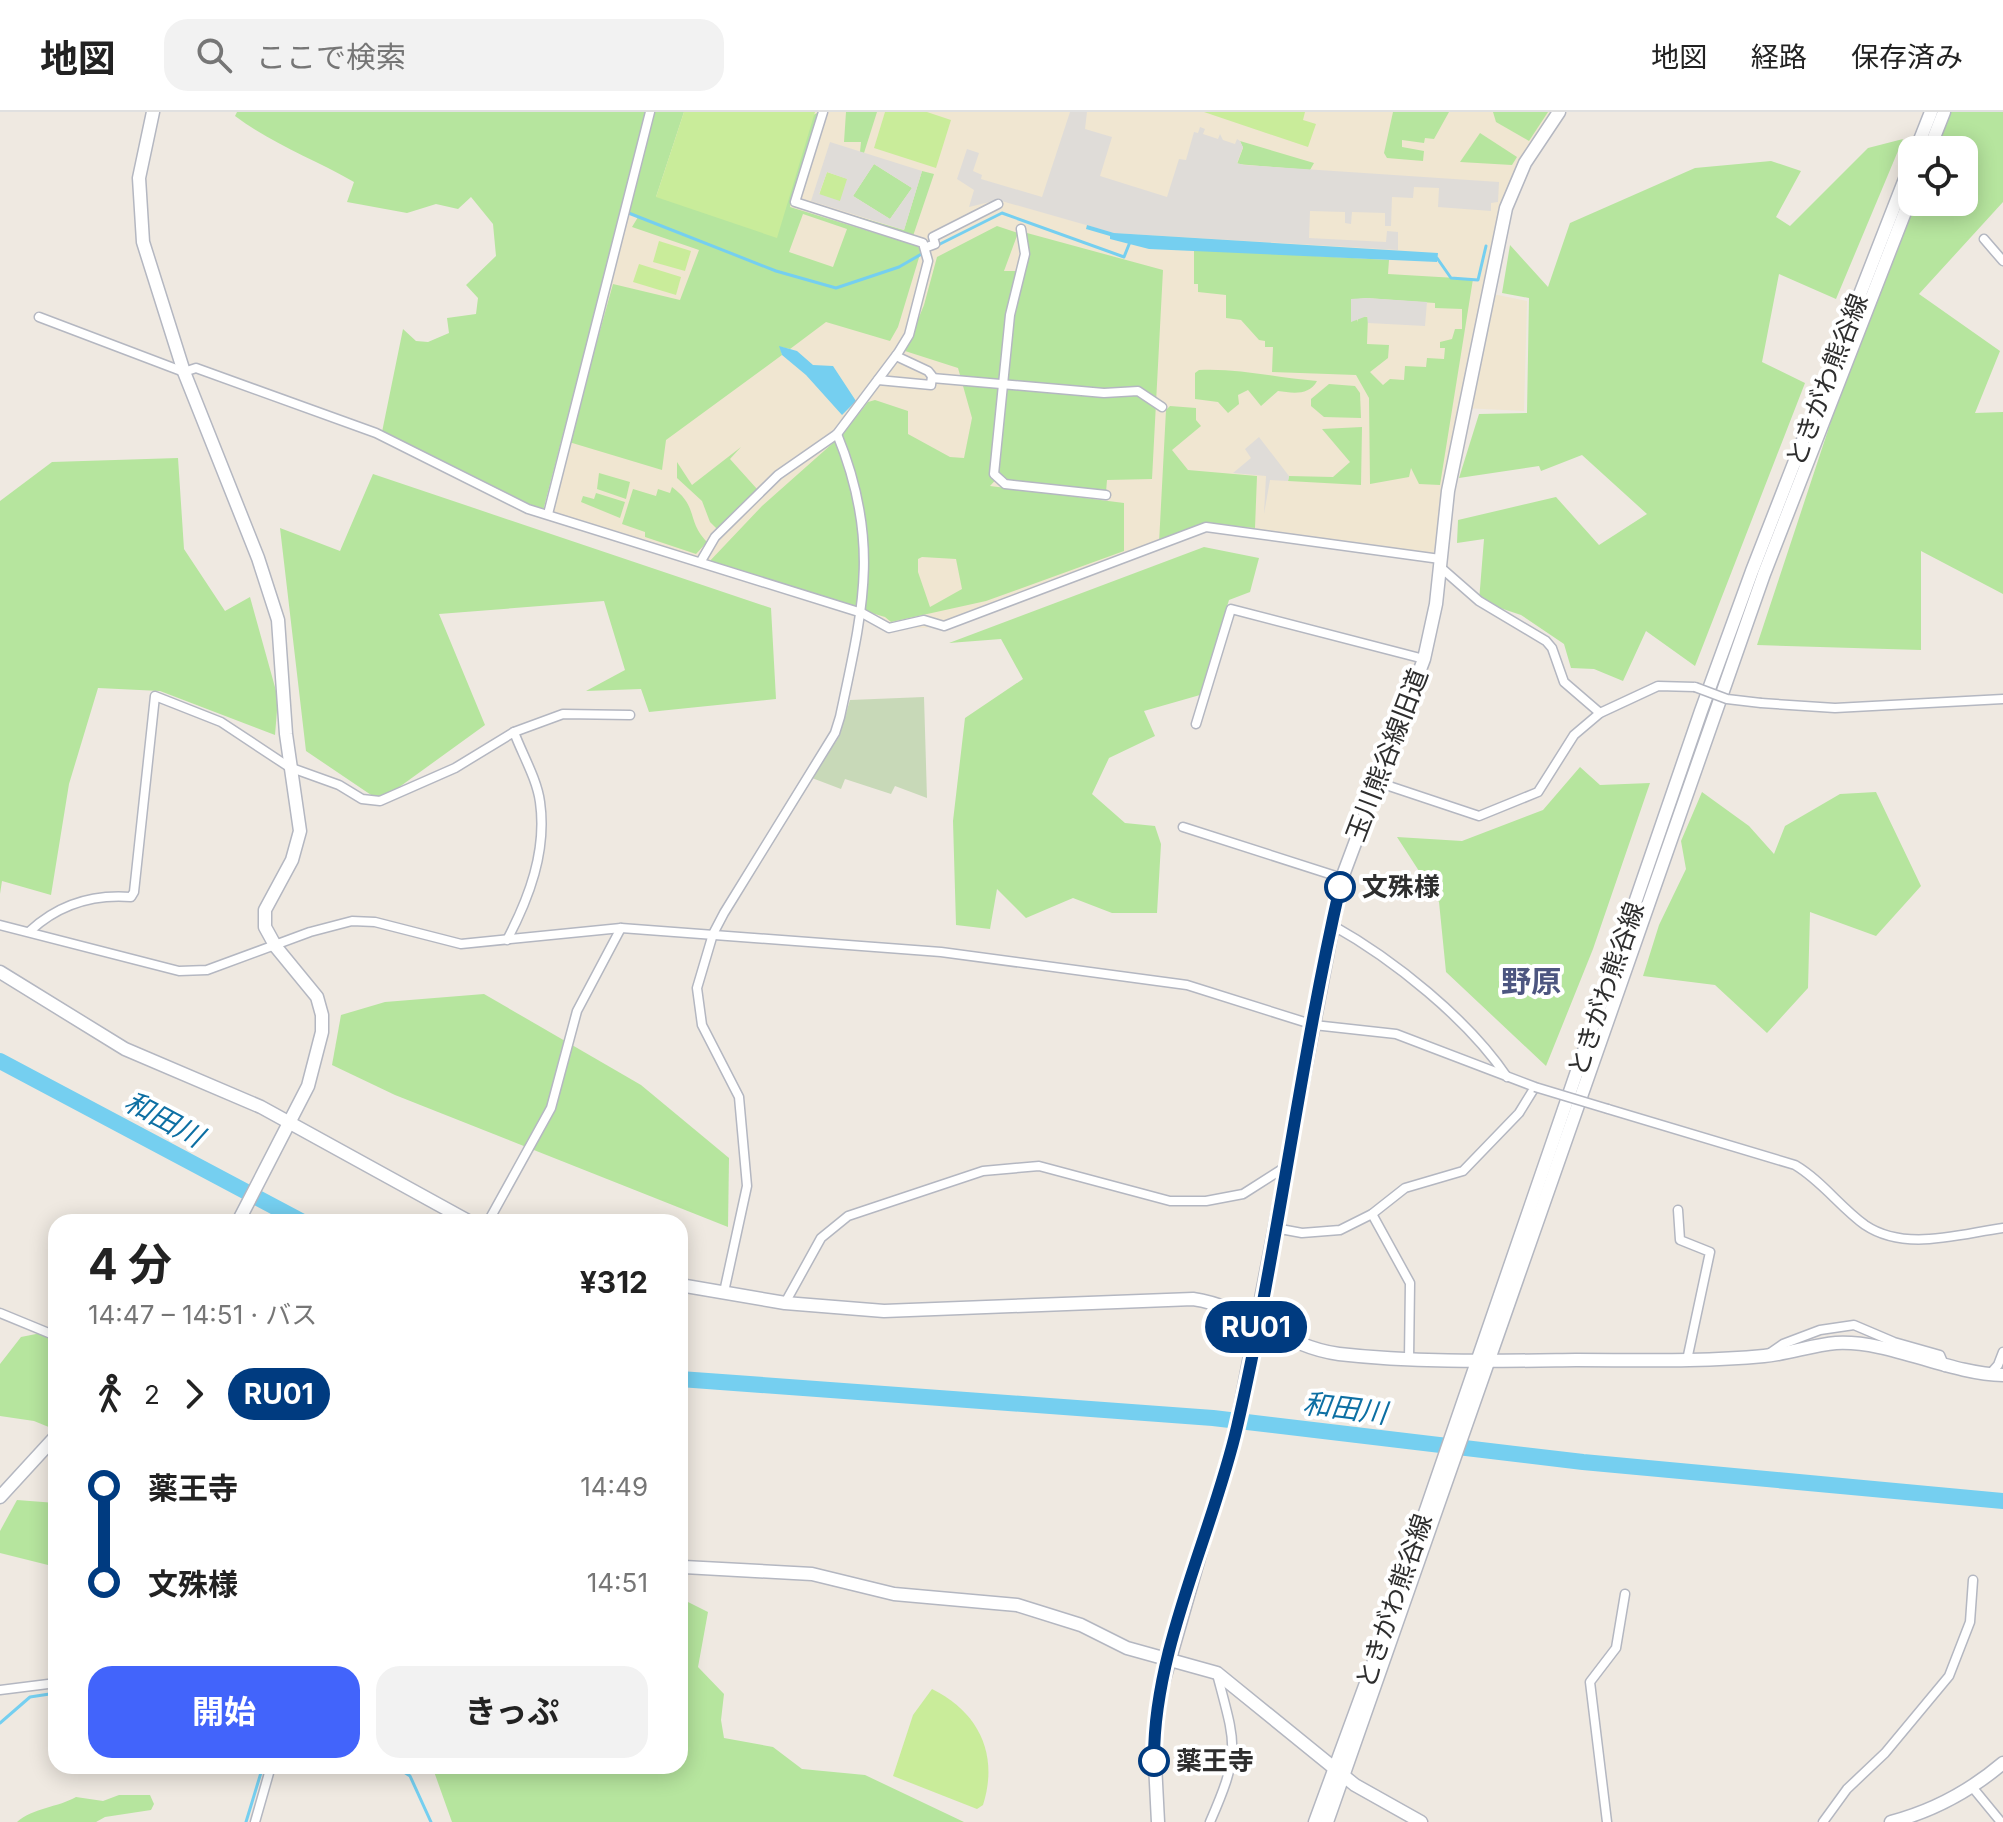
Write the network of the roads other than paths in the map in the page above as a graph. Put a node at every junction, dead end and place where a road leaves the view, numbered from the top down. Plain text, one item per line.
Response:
1 (153, 112) edge
2 (650, 112) edge
3 (823, 112) edge
4 (1559, 112) edge
5 (1931, 112) edge
6 (1944, 112) edge
7 (1922, 136) edge
8 (1935, 136) edge
9 (1898, 197) edge
10 (998, 204) dead end
11 (1903, 216) edge
12 (1021, 229) dead end
13 (1984, 239) dead end
14 (927, 247) junction
15 (2003, 261) edge
16 (39, 317) dead end
17 (896, 356) junction
18 (184, 372) junction
19 (932, 378) junction
20 (878, 380) junction
21 (1003, 386) junction
22 (1162, 407) dead end
23 (837, 434) junction
24 (1106, 495) dead end
25 (548, 514) junction
26 (701, 561) junction
27 (1440, 563) junction
28 (862, 613) junction
29 (1424, 659) junction
30 (2003, 699) edge
31 (1600, 713) junction
32 (630, 715) dead end
33 (1196, 724) dead end
34 (514, 732) junction
35 (289, 767) junction
36 (1377, 782) junction
37 (1183, 827) dead end
38 (1342, 878) junction
39 (0, 925) edge
40 (1332, 925) junction
41 (621, 928) junction
42 (30, 931) junction
43 (713, 934) junction
44 (507, 940) junction
45 (276, 947) junction
46 (0, 972) edge
47 (1314, 1025) junction
48 (1507, 1078) junction
49 (1535, 1087) junction
50 (290, 1124) junction
51 (1287, 1166) junction
52 (1678, 1210) dead end
53 (242, 1214) edge
54 (455, 1214) edge
55 (492, 1214) edge
56 (1372, 1214) junction
57 (1275, 1228) junction
58 (2003, 1228) edge
59 (688, 1286) edge
60 (724, 1292) junction
61 (785, 1303) junction
62 (0, 1313) edge
63 (1258, 1320) junction
64 (48, 1333) edge
65 (2003, 1352) edge
66 (1767, 1356) junction
67 (1409, 1359) junction
68 (1687, 1360) junction
69 (1484, 1361) junction
70 (1945, 1367) junction
71 (1989, 1375) junction
72 (2003, 1375) edge
73 (48, 1445) edge
74 (0, 1497) edge
75 (688, 1565) edge
76 (1973, 1580) dead end
77 (1625, 1594) dead end
78 (1169, 1657) junction
79 (1217, 1673) junction
80 (48, 1684) edge
81 (0, 1690) edge
82 (2003, 1763) edge
83 (1340, 1772) junction
84 (269, 1774) edge
85 (1973, 1788) junction
86 (255, 1822) edge
87 (1158, 1822) edge
88 (1210, 1822) edge
89 (1315, 1822) edge
90 (1327, 1822) edge
91 (1421, 1822) edge
92 (1607, 1822) edge
93 (1823, 1822) edge
94 (1891, 1822) edge
95 (2001, 1822) edge

1 - 18 street
2 - 25 street
3 - 14 street
4 - 27 street, 玉川熊谷線旧道
5 - 7 street
6 - 8 street
9 - 69 street, ときがわ熊谷線
10 - 14 street
11 - 69 street, ときがわ熊谷線
12 - 21 street
13 - 15 street
14 - 17 street
16 - 18 street
17 - 19 street
17 - 20 street
18 - 25 street
18 - 35 street
19 - 20 street
19 - 21 street
20 - 23 street
21 - 22 street
21 - 24 street
23 - 26 street
23 - 28 street
25 - 26 street
26 - 28 street
27 - 28 street
27 - 29 street, 玉川熊谷線旧道
27 - 31 street
28 - 43 street
29 - 33 street
29 - 36 street, 玉川熊谷線旧道
30 - 31 street, bridge
31 - 36 street
32 - 34 street
34 - 35 street
34 - 44 street
35 - 42 street
35 - 45 street
36 - 38 street, 玉川熊谷線旧道
37 - 38 street
38 - 40 street, 玉川熊谷線旧道
39 - 42 street
40 - 47 street, 玉川熊谷線旧道
40 - 48 street
41 - 43 street
41 - 44 street
41 - 55 street
42 - 45 street
43 - 47 street
43 - 60 street
44 - 45 street
45 - 50 street
46 - 50 street
47 - 48 street
47 - 51 street, 玉川熊谷線旧道
48 - 49 street
49 - 56 street
49 - 58 street, bridge
50 - 53 street
50 - 54 street
51 - 57 street, 玉川熊谷線旧道
51 - 61 street
52 - 68 street
56 - 57 street
56 - 67 street
57 - 63 street, 玉川熊谷線旧道
59 - 60 street
60 - 61 street
61 - 63 street
62 - 64 street
63 - 67 street
63 - 78 street, 玉川熊谷線旧道
65 - 71 street
66 - 68 street
66 - 70 street
66 - 70 street
67 - 69 street
68 - 69 street
69 - 83 street, ときがわ熊谷線
70 - 71 street
71 - 72 street
73 - 74 street
75 - 78 street
76 - 93 street
77 - 92 street
78 - 79 street
78 - 87 street
79 - 83 street
79 - 88 street
80 - 81 street
82 - 85 street
83 - 89 street, ときがわ熊谷線
83 - 90 street, ときがわ熊谷線
83 - 91 street
84 - 86 street
85 - 94 street
85 - 95 street

